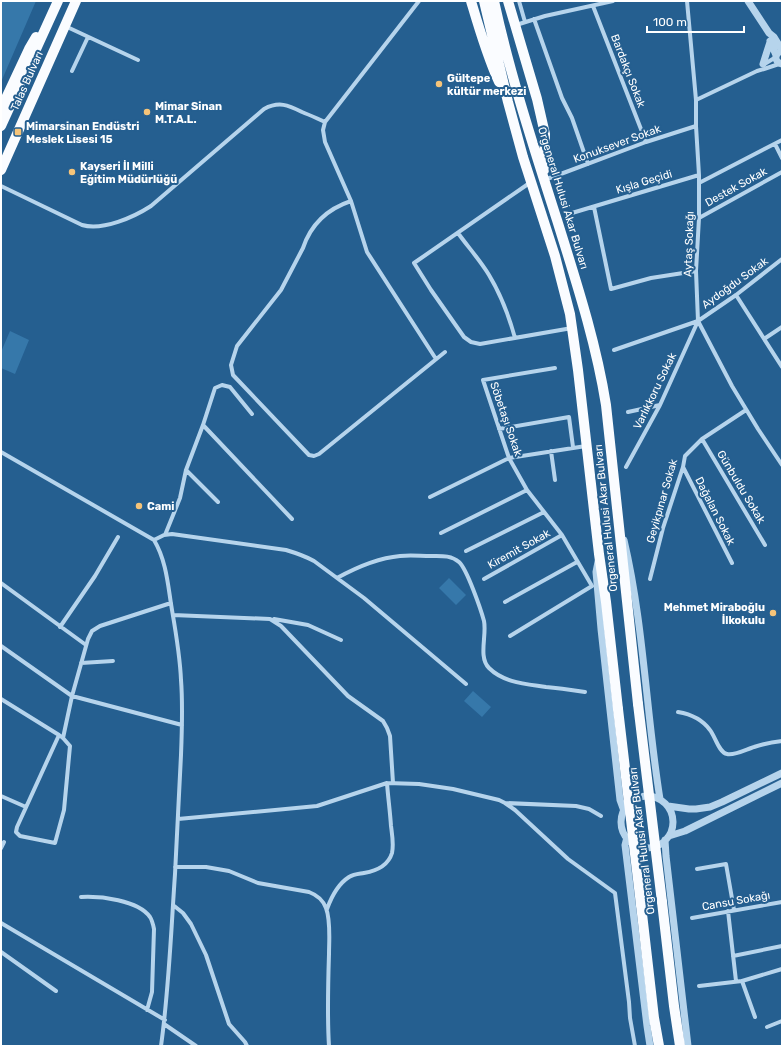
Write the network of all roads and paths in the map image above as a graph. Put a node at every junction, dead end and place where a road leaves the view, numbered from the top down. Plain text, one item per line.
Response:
1 (76, 1) edge
2 (419, 1) edge
3 (471, 1) edge
4 (484, 1) edge
5 (494, 1) edge
6 (508, 1) edge
7 (519, 1) edge
8 (612, 1) edge
9 (687, 1) edge
10 (748, 1) edge
11 (56, 5) edge
12 (593, 6) junction
13 (534, 19) junction
14 (520, 23) junction
15 (65, 26) junction
16 (769, 33) junction
17 (88, 37) junction
18 (770, 42) junction
19 (780, 59) edge
20 (138, 60) dead end
21 (763, 64) junction
22 (72, 71) dead end
23 (757, 71) junction
24 (696, 100) junction
25 (508, 102) junction
26 (1, 109) edge
27 (325, 122) junction
28 (1, 126) edge
29 (696, 126) junction
30 (782, 140) edge
31 (646, 142) junction
32 (775, 144) junction
33 (782, 158) edge
34 (588, 164) junction
35 (1, 170) edge
36 (782, 172) edge
37 (699, 175) junction
38 (544, 180) junction
39 (532, 182) junction
40 (699, 184) junction
41 (1, 186) edge
42 (351, 201) junction
43 (594, 207) junction
44 (572, 213) dead end
45 (699, 218) junction
46 (458, 233) junction
47 (782, 259) edge
48 (696, 271) junction
49 (736, 295) junction
50 (698, 321) junction
51 (782, 327) edge
52 (572, 328) junction
53 (515, 338) junction
54 (764, 339) junction
55 (614, 350) dead end
56 (445, 352) dead end
57 (436, 359) junction
58 (782, 367) edge
59 (555, 368) dead end
60 (660, 405) junction
61 (746, 410) junction
62 (628, 412) dead end
63 (252, 414) dead end
64 (203, 425) junction
65 (499, 429) junction
66 (702, 439) junction
67 (586, 446) junction
68 (573, 447) junction
69 (551, 451) junction
70 (1, 452) edge
71 (509, 458) junction
72 (782, 465) edge
73 (626, 467) dead end
74 (683, 467) junction
75 (186, 470) junction
76 (555, 480) dead end
77 (527, 490) junction
78 (430, 497) dead end
79 (218, 502) dead end
80 (544, 512) junction
81 (292, 519) dead end
82 (619, 529) junction
83 (442, 533) dead end
84 (165, 535) junction
85 (562, 536) junction
86 (118, 537) dead end
87 (154, 540) junction
88 (765, 545) dead end
89 (466, 551) dead end
90 (599, 554) junction
91 (577, 562) junction
92 (732, 563) dead end
93 (337, 578) junction
94 (484, 579) dead end
95 (650, 579) dead end
96 (1, 584) edge
97 (505, 602) dead end
98 (171, 603) junction
99 (173, 615) junction
100 (270, 619) junction
101 (60, 627) junction
102 (510, 636) dead end
103 (341, 640) dead end
104 (86, 645) junction
105 (1, 646) edge
106 (113, 661) dead end
107 (81, 663) junction
108 (466, 684) dead end
109 (585, 692) dead end
110 (72, 696) junction
111 (1, 699) edge
112 (678, 712) dead end
113 (182, 725) junction
114 (61, 737) junction
115 (782, 741) edge
116 (782, 773) edge
117 (782, 782) edge
118 (387, 783) junction
119 (394, 783) junction
120 (1, 796) edge
121 (660, 799) junction
122 (506, 803) junction
123 (668, 806) junction
124 (26, 807) junction
125 (624, 811) junction
126 (601, 816) dead end
127 (178, 819) junction
128 (627, 837) junction
129 (667, 838) junction
130 (4, 842) dead end
131 (1, 848) edge
132 (175, 867) junction
133 (697, 869) dead end
134 (81, 897) dead end
135 (782, 902) edge
136 (173, 905) junction
137 (327, 909) junction
138 (734, 910) junction
139 (728, 911) junction
140 (692, 918) dead end
141 (1, 923) edge
142 (782, 946) edge
143 (1, 952) edge
144 (733, 956) junction
145 (782, 969) edge
146 (736, 981) junction
147 (742, 981) junction
148 (699, 986) dead end
149 (56, 991) dead end
150 (147, 1010) junction
151 (755, 1017) dead end
152 (782, 1021) edge
153 (164, 1022) junction
154 (767, 1027) dead end
155 (161, 1046) edge
156 (196, 1046) edge
157 (246, 1046) edge
158 (329, 1046) edge
159 (635, 1046) edge
160 (650, 1046) edge
161 (659, 1046) edge
162 (680, 1046) edge
163 (688, 1046) edge

1 - 15 main road, Talas Bulvarı
2 - 27 street
3 - 25 main road
4 - 25 main road, Orgeneral Hulusi Akar Bulvarı
5 - 38 main road, Orgeneral Hulusi Akar Bulvarı
6 - 14 main road
7 - 14 street
8 - 12 street
9 - 24 street, Aytaş Sokağı
10 - 16 street
11 - 26 main road
11 - 28 main road, Talas Bulvarı
12 - 13 street
12 - 31 street, Bardakçı Sokak
13 - 14 street
13 - 34 street
14 - 38 main road
15 - 17 street
15 - 35 main road, Talas Bulvarı
16 - 18 street
16 - 19 street
17 - 20 street
17 - 22 street
18 - 19 street
18 - 21 street
19 - 21 street
19 - 23 street
21 - 23 street
23 - 24 street
24 - 29 street, Aytaş Sokağı
25 - 39 main road, Orgeneral Hulusi Akar Bulvarı
27 - 41 street
27 - 42 street
29 - 31 street, Konuksever Sokak
29 - 37 street, Aytaş Sokağı
30 - 32 street
31 - 34 street, Konuksever Sokak
32 - 33 street
32 - 40 street
34 - 38 street, Konuksever Sokak
36 - 45 street, Destek Sokak
37 - 40 street, Aytaş Sokağı
37 - 43 street, Kışla Geçidi
38 - 82 main road, Orgeneral Hulusi Akar Bulvarı
39 - 46 street
39 - 52 main road, Orgeneral Hulusi Akar Bulvarı
40 - 45 street, Aytaş Sokağı
42 - 57 street
42 - 57 street
43 - 44 street, Kışla Geçidi
43 - 48 street
45 - 48 street, Aytaş Sokağı
46 - 53 street
46 - 53 street
47 - 49 street, Aydoğdu Sokak
48 - 50 street, Aytaş Sokağı
49 - 50 street, Aydoğdu Sokak
49 - 54 street
50 - 55 street, Aydoğdu Sokak
50 - 60 street, Varlıkkoru Sokak
50 - 61 street, Aytaş Sokağı
51 - 54 street
52 - 53 street
52 - 67 main road, Orgeneral Hulusi Akar Bulvarı
54 - 58 street
56 - 57 street
59 - 65 street, Söbetaşı Sokak
60 - 62 street
60 - 73 street, Varlıkkoru Sokak
61 - 66 street, Geyikpınar Sokak
61 - 72 street, Aytaş Sokağı
63 - 64 street
64 - 75 street
64 - 81 street
65 - 68 street
65 - 71 street, Söbetaşı Sokak
66 - 74 street, Geyikpınar Sokak
66 - 88 street, Günbuldu Sokak
67 - 68 street
67 - 90 main road, Orgeneral Hulusi Akar Bulvarı
68 - 69 street
69 - 71 street
69 - 76 street
70 - 87 street
71 - 77 street, Söbetaşı Sokak
71 - 78 street
74 - 92 street, Dağalan Sokak
74 - 95 street, Geyikpınar Sokak
75 - 79 street
75 - 84 street
77 - 80 street, Söbetaşı Sokak
77 - 83 street
80 - 85 street, Söbetaşı Sokak
80 - 89 street
82 - 121 street
82 - 162 main road, Orgeneral Hulusi Akar Bulvarı, bridge
84 - 87 street
84 - 93 street
85 - 91 street, Söbetaşı Sokak
85 - 94 street, Kiremit Sokak
86 - 101 street
87 - 98 street
90 - 125 street
90 - 161 main road, Orgeneral Hulusi Akar Bulvarı, bridge
91 - 97 street
91 - 102 street, Söbetaşı Sokak
93 - 108 street
93 - 109 street
96 - 101 street
98 - 99 street
98 - 104 street
99 - 100 street
99 - 113 street
100 - 103 street
100 - 119 street
101 - 104 street
104 - 107 street
105 - 110 street
106 - 107 street
107 - 110 street
110 - 113 street
110 - 114 street
111 - 114 street
112 - 115 street
113 - 127 street
114 - 124 street
114 - 124 street
116 - 123 street
117 - 129 street
118 - 119 street
118 - 127 street
118 - 137 street
119 - 122 street
120 - 124 street
121 - 123 street
121 - 125 street
122 - 126 street
122 - 159 street
123 - 129 street
125 - 128 street
127 - 132 street
128 - 129 street
128 - 160 street
129 - 163 street
130 - 131 street
132 - 136 street
132 - 137 street
133 - 138 street
134 - 150 street
135 - 138 street, Cansu Sokağı
136 - 153 street
136 - 157 street
137 - 158 street
138 - 139 street, Cansu Sokağı
139 - 140 street, Cansu Sokağı
139 - 144 street
141 - 150 street
142 - 144 street
143 - 149 street
144 - 146 street
145 - 147 street
146 - 147 street
146 - 148 street
147 - 151 street
150 - 153 street
152 - 154 street
153 - 155 street
153 - 156 street

